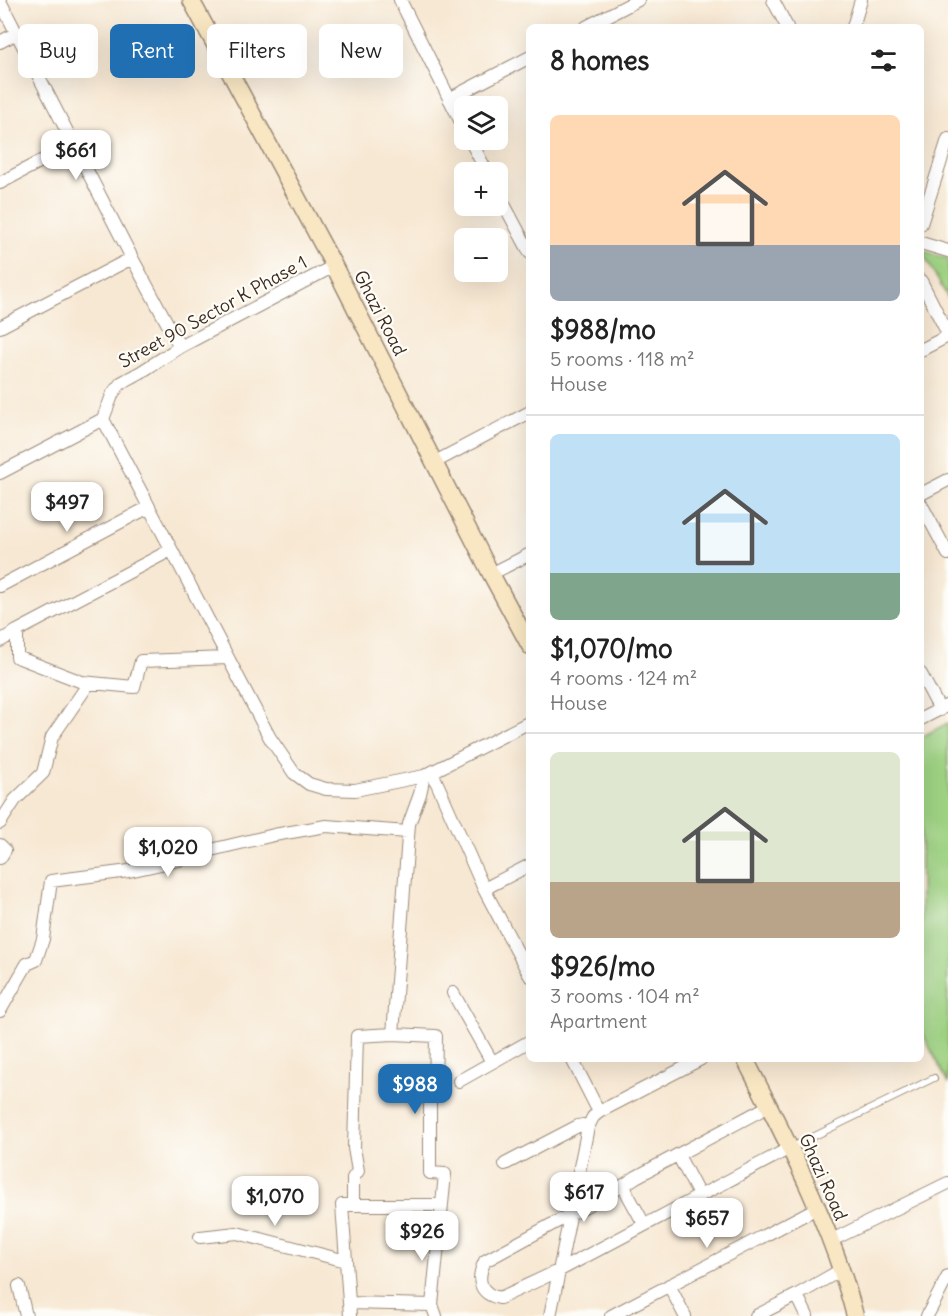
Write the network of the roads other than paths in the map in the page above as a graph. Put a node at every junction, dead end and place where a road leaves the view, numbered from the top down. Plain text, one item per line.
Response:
1 (191, 0) edge
2 (400, 0) edge
3 (638, 0) edge
4 (773, 0) edge
5 (861, 0) edge
6 (0, 1) edge
7 (592, 24) edge
8 (785, 24) edge
9 (854, 24) edge
10 (17, 33) junction
11 (0, 42) edge
12 (526, 59) edge
13 (449, 99) junction
14 (454, 109) edge
15 (948, 140) edge
16 (74, 144) junction
17 (0, 183) edge
18 (508, 210) edge
19 (924, 215) edge
20 (526, 240) edge
21 (924, 244) edge
22 (948, 250) edge
23 (132, 258) junction
24 (334, 266) junction
25 (924, 287) edge
26 (0, 327) edge
27 (948, 335) edge
28 (180, 347) junction
29 (924, 348) edge
30 (526, 414) edge
31 (103, 419) junction
32 (435, 462) junction
33 (0, 473) edge
34 (948, 480) edge
35 (924, 492) edge
36 (148, 507) junction
37 (924, 510) edge
38 (171, 550) junction
39 (948, 554) edge
40 (526, 556) edge
41 (491, 574) junction
42 (0, 586) edge
43 (17, 631) junction
44 (526, 639) edge
45 (0, 641) edge
46 (228, 658) junction
47 (924, 678) edge
48 (89, 682) junction
49 (944, 707) edge
50 (924, 717) edge
51 (526, 724) edge
52 (428, 774) junction
53 (0, 823) edge
54 (408, 832) junction
55 (0, 845) edge
56 (0, 858) edge
57 (526, 868) edge
58 (484, 889) junction
59 (526, 968) edge
60 (453, 993) dead end
61 (0, 1011) edge
62 (393, 1034) junction
63 (526, 1043) edge
64 (492, 1062) junction
65 (574, 1062) edge
66 (695, 1062) edge
67 (747, 1062) edge
68 (934, 1078) dead end
69 (459, 1081) dead end
70 (769, 1106) junction
71 (599, 1112) junction
72 (588, 1127) junction
73 (789, 1148) junction
74 (678, 1155) junction
75 (505, 1164) dead end
76 (948, 1183) edge
77 (624, 1185) junction
78 (699, 1195) junction
79 (353, 1205) junction
80 (442, 1205) junction
81 (817, 1208) junction
82 (571, 1214) junction
83 (644, 1224) junction
84 (200, 1237) dead end
85 (830, 1241) junction
86 (346, 1261) junction
87 (560, 1270) junction
88 (841, 1270) junction
89 (948, 1276) edge
90 (19, 1286) dead end
91 (669, 1286) junction
92 (797, 1295) junction
93 (349, 1303) junction
94 (434, 1311) edge
95 (26, 1316) edge
96 (350, 1316) edge
97 (550, 1316) edge
98 (611, 1316) edge
99 (685, 1316) edge
100 (756, 1316) edge
101 (807, 1316) edge
102 (855, 1316) edge
103 (927, 1316) edge

1 - 24 main road, Ghazi Road
2 - 13 street
3 - 7 street
4 - 8 street
5 - 9 street
6 - 10 street
10 - 11 street
10 - 16 street
12 - 13 street
13 - 14 street
15 - 19 street
16 - 17 street
16 - 23 street
18 - 20 street
21 - 22 street
23 - 26 street
23 - 28 street
24 - 28 street, Street 90 Sector K Phase 1
24 - 32 main road, Ghazi Road
25 - 27 street
27 - 29 street
28 - 31 street, Street 90 Sector K Phase 1
30 - 32 street
31 - 33 street
31 - 36 street
32 - 41 main road, Ghazi Road
34 - 35 street
36 - 38 street
36 - 42 street
37 - 39 street
38 - 43 street
38 - 46 street
40 - 41 street
41 - 44 main road, Ghazi Road
43 - 45 street
43 - 48 street
46 - 48 street
46 - 52 street
47 - 49 street
48 - 53 street
49 - 50 street
51 - 52 street
52 - 54 street
52 - 58 street
54 - 61 street
54 - 62 street
55 - 56 street
57 - 58 street
58 - 59 street
60 - 64 street
62 - 79 street
62 - 80 street
63 - 64 street
64 - 69 street
65 - 71 street
66 - 71 street
67 - 70 main road, Ghazi Road
68 - 73 lane
70 - 73 main road, Ghazi Road
70 - 74 street
71 - 72 street
72 - 75 street
72 - 82 street
73 - 78 street
73 - 81 main road, Ghazi Road
74 - 77 street
74 - 78 street
76 - 85 street
77 - 82 street
77 - 83 street
78 - 83 street
79 - 80 street
79 - 86 street
80 - 94 street
81 - 85 main road, Ghazi Road
81 - 91 street
82 - 87 street
82 - 87 street
83 - 87 street
84 - 86 street
85 - 88 main road, Ghazi Road
86 - 93 street
87 - 97 street
88 - 92 street
88 - 102 main road, Ghazi Road
89 - 103 street
90 - 95 street
91 - 98 street
91 - 99 street
92 - 100 street
92 - 101 street
93 - 94 street
93 - 96 street

